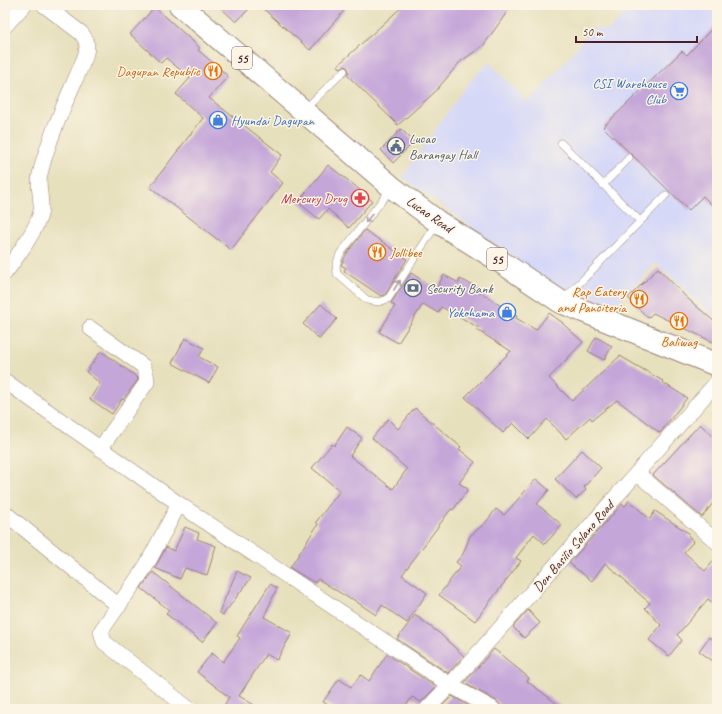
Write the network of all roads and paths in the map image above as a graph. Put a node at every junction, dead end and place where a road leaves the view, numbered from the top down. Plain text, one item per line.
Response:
1 (24, 5) edge
2 (44, 5) edge
3 (180, 5) edge
4 (5, 26) edge
5 (344, 71) dead end
6 (303, 110) junction
7 (561, 143) dead end
8 (629, 158) dead end
9 (603, 185) junction
10 (393, 188) junction
11 (666, 195) dead end
12 (640, 221) junction
13 (438, 222) junction
14 (5, 273) edge
15 (561, 302) junction
16 (90, 328) dead end
17 (717, 365) edge
18 (5, 381) edge
19 (717, 382) edge
20 (100, 449) junction
21 (637, 473) junction
22 (179, 504) junction
23 (5, 513) edge
24 (717, 542) edge
25 (119, 606) junction
26 (450, 685) junction
27 (189, 709) edge
28 (427, 709) edge
29 (493, 709) edge

1 - 4 street
2 - 14 street
3 - 6 highway, Lucao Road / 55
5 - 6 lane
6 - 10 highway, Lucao Road / 55
7 - 9 lane
8 - 9 lane
9 - 12 lane
10 - 13 highway, Lucao Road / 55
10 -> 13 lane
11 - 12 lane
12 - 15 lane
13 - 15 highway, Lucao Road / 55
15 - 17 highway, Lucao Road / 55
16 - 20 street
18 - 20 street
19 - 21 street, Don Basilio Solano Road
20 - 22 street
21 - 24 street
21 - 26 street, Don Basilio Solano Road
22 - 25 street
22 - 26 street
23 - 25 street
25 - 27 street
26 - 28 street, Don Basilio Solano Road
26 - 29 street

